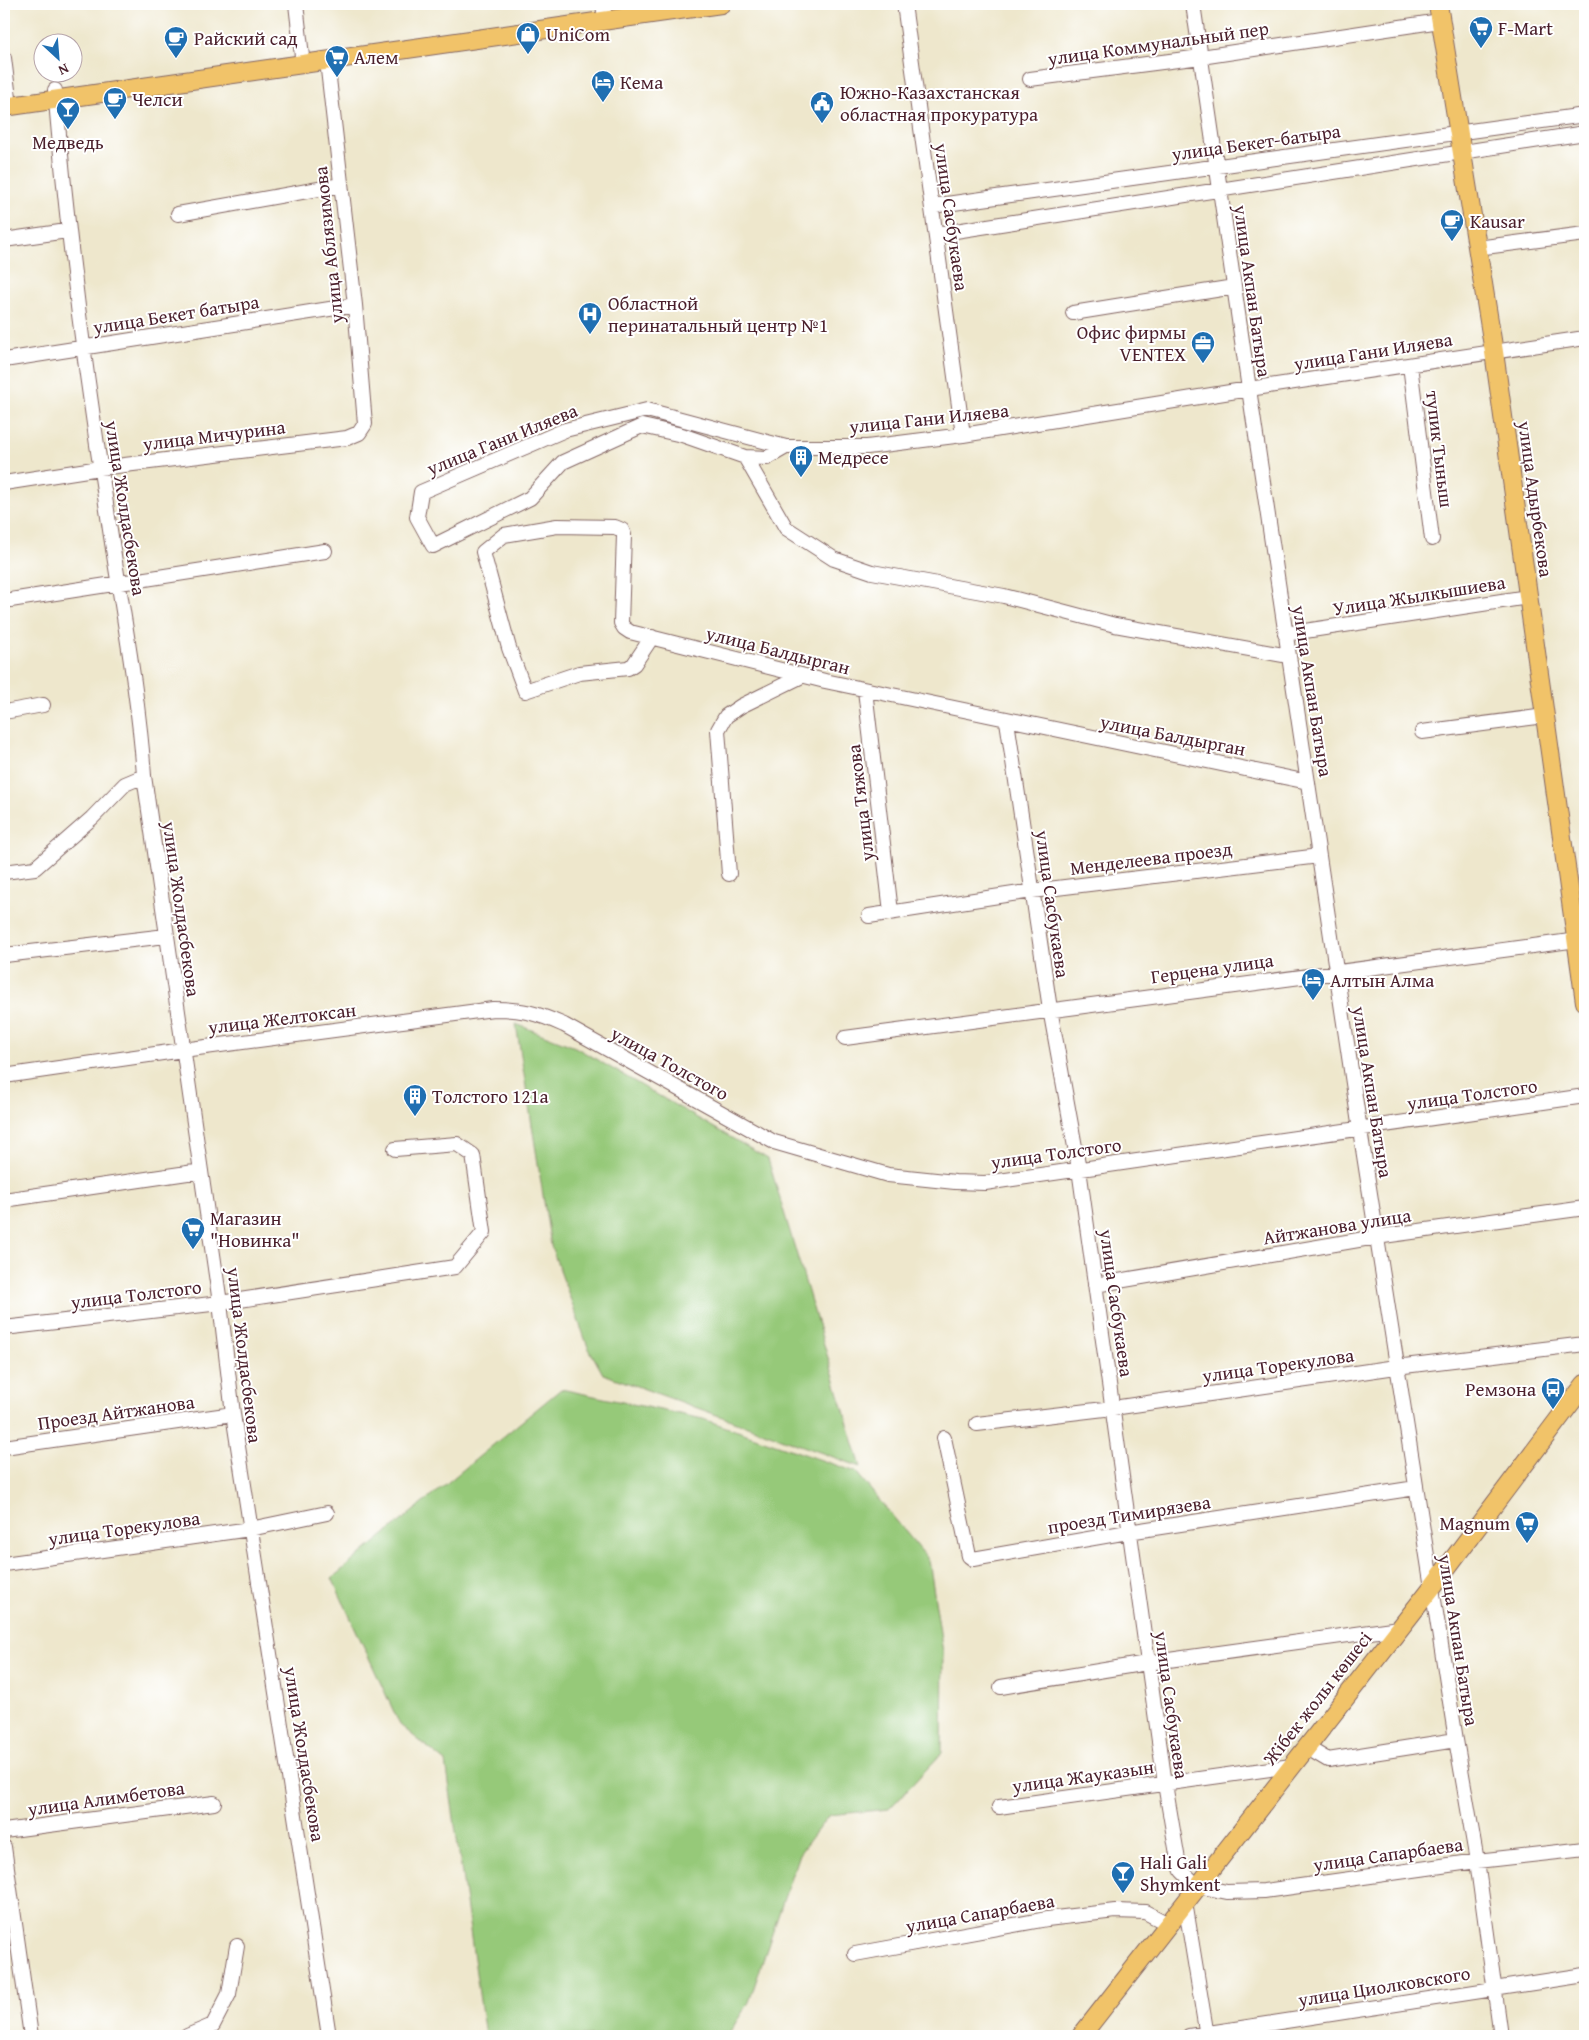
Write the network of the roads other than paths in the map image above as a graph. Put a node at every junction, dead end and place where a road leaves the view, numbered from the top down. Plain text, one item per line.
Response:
1 (296, 4) edge
2 (665, 4) edge
3 (721, 4) edge
4 (904, 4) edge
5 (1193, 4) edge
6 (604, 12) edge
7 (1439, 12) edge
8 (1201, 57) junction
9 (4, 58) edge
10 (303, 61) junction
11 (327, 61) junction
12 (1030, 79) dead end
13 (56, 95) junction
14 (9, 100) edge
15 (1585, 115) edge
16 (1460, 133) junction
17 (1585, 133) edge
18 (1462, 152) junction
19 (1216, 166) junction
20 (341, 185) junction
21 (1220, 189) junction
22 (932, 206) junction
23 (178, 214) dead end
24 (67, 231) junction
25 (936, 234) junction
26 (1585, 234) edge
27 (4, 240) edge
28 (1476, 248) junction
29 (1234, 287) junction
30 (355, 305) junction
31 (1073, 313) dead end
32 (1585, 338) edge
33 (83, 348) junction
34 (1494, 352) junction
35 (4, 360) edge
36 (1410, 365) junction
37 (1248, 389) junction
38 (365, 424) joint
39 (963, 435) junction
40 (786, 447) junction
41 (741, 455) junction
42 (100, 468) junction
43 (4, 483) edge
44 (1432, 539) dead end
45 (324, 551) dead end
46 (117, 582) junction
47 (1528, 597) junction
48 (4, 601) edge
49 (1285, 634) junction
50 (652, 638) junction
51 (1289, 656) junction
52 (802, 676) junction
53 (865, 690) junction
54 (43, 705) dead end
55 (4, 712) edge
56 (1545, 716) junction
57 (1007, 721) junction
58 (1422, 732) dead end
59 (144, 776) junction
60 (1308, 782) junction
61 (1319, 856) junction
62 (4, 872) edge
63 (729, 874) dead end
64 (1032, 891) junction
65 (891, 912) junction
66 (869, 916) dead end
67 (166, 936) junction
68 (1581, 940) edge
69 (5, 954) edge
70 (1336, 971) junction
71 (1585, 1002) edge
72 (1050, 1009) junction
73 (564, 1025) joint
74 (845, 1038) dead end
75 (183, 1050) junction
76 (4, 1076) edge
77 (1585, 1096) edge
78 (1360, 1130) junction
79 (396, 1149) dead end
80 (1079, 1169) junction
81 (201, 1171) junction
82 (4, 1200) edge
83 (1585, 1208) edge
84 (1376, 1237) junction
85 (1095, 1285) junction
86 (220, 1303) junction
87 (4, 1328) edge
88 (1585, 1344) edge
89 (1396, 1367) junction
90 (1585, 1384) edge
91 (1113, 1408) junction
92 (233, 1414) junction
93 (977, 1424) dead end
94 (944, 1438) dead end
95 (4, 1447) edge
96 (1416, 1488) junction
97 (327, 1513) dead end
98 (250, 1529) junction
99 (1128, 1532) junction
100 (4, 1564) edge
101 (1433, 1586) junction
102 (1399, 1628) junction
103 (1147, 1663) junction
104 (1001, 1687) dead end
105 (1456, 1740) junction
106 (1306, 1747) junction
107 (1291, 1766) junction
108 (1165, 1784) junction
109 (214, 1803) dead end
110 (999, 1807) dead end
111 (4, 1831) edge
112 (4, 1848) edge
113 (1585, 1849) edge
114 (1477, 1861) junction
115 (1197, 1886) junction
116 (1185, 1902) junction
117 (1168, 1924) junction
118 (237, 1946) dead end
119 (855, 1954) dead end
120 (1585, 1975) edge
121 (1494, 1988) junction
122 (1207, 2035) edge
123 (31, 2036) edge
124 (187, 2036) edge
125 (329, 2036) edge
126 (1081, 2036) edge
127 (1189, 2036) edge
128 (1501, 2036) edge

1 - 10 street
2 - 6 main road
3 - 6 main road
4 - 22 street, улица Сасбукаева
5 - 8 street, улица Акпан Батыра
6 - 10 main road
6 - 11 main road
7 - 8 street, улица Коммунальный пер
7 - 16 main road, улица Адырбекова
8 - 12 street, улица Коммунальный пер
8 - 19 street, улица Акпан Батыра
9 - 14 street
10 - 11 main road
10 - 13 main road
11 - 20 street, улица Аблязимова
13 - 14 main road
13 - 24 street, улица Жолдасбекова
15 - 16 street, улица Бекет-батыра
16 - 18 main road, улица Адырбекова
16 - 19 street, улица Бекет-батыра
17 - 18 street
18 - 21 street
18 - 28 main road, улица Адырбекова
19 - 21 street, улица Акпан Батыра
19 - 22 street, улица Бекет-батыра
20 - 23 street
20 - 30 street, улица Аблязимова
21 - 25 street
21 - 29 street, улица Акпан Батыра
22 - 25 street, улица Сасбукаева
24 - 27 street
24 - 33 street, улица Жолдасбекова
25 - 39 street, улица Сасбукаева
26 - 28 street
28 - 34 main road, улица Адырбекова
29 - 31 street
29 - 37 street, улица Акпан Батыра
30 - 33 street, улица Бекет батыра
30 - 38 street, улица Аблязимова
32 - 34 street, улица Гани Иляева
33 - 35 street, улица Бекет батыра
33 - 42 street, улица Жолдасбекова
34 - 36 street, улица Гани Иляева
34 - 47 main road, улица Адырбекова
36 - 37 street, улица Гани Иляева
36 - 44 street, тупик Тыныш
37 - 39 street, улица Гани Иляева
37 - 49 street, улица Акпан Батыра
38 - 42 street, улица Мичурина
39 - 40 street, улица Гани Иляева
40 - 41 street
40 - 41 street, улица Гани Иляева
41 - 51 street
42 - 43 street, улица Мичурина
42 - 46 street, улица Жолдасбекова
45 - 46 street
46 - 48 street
46 - 59 street, улица Жолдасбекова
47 - 49 street, Улица Жылкышиева
47 - 56 main road, улица Адырбекова
49 - 51 street, улица Акпан Батыра
50 - 50 street, улица Балдырган
50 - 52 street, улица Балдырган
51 - 60 street, улица Акпан Батыра
52 - 53 street, улица Балдырган
52 - 63 street
53 - 57 street, улица Балдырган
53 - 65 street, улица Тяжова
54 - 55 street
56 - 58 street
56 - 68 main road, улица Адырбекова
57 - 60 street, улица Балдырган
57 - 64 street, улица Сасбукаева
59 - 62 street
59 - 67 street, улица Жолдасбекова
60 - 61 street, улица Акпан Батыра
61 - 64 street, Менделеева проезд
61 - 70 street, улица Акпан Батыра
64 - 65 street, Менделеева проезд
64 - 72 street, улица Сасбукаева
65 - 66 street, Менделеева проезд
67 - 69 street
67 - 75 street, улица Жолдасбекова
68 - 70 street, Герцена улица
68 - 71 main road, улица Адырбекова
70 - 72 street, Герцена улица
70 - 78 street, улица Акпан Батыра
72 - 74 street, Герцена улица
72 - 80 street, улица Сасбукаева
73 - 75 street, улица Желтоксан
73 - 80 street, улица Толстого
75 - 76 street, улица Желтоксан
75 - 81 street, улица Жолдасбекова
77 - 78 street, улица Толстого
78 - 80 street, улица Толстого
78 - 84 street, улица Акпан Батыра
79 - 86 street, улица Толстого
80 - 85 street, улица Сасбукаева
81 - 82 street
81 - 86 street, улица Жолдасбекова
83 - 84 street, Айтжанова улица
84 - 85 street, Айтжанова улица
84 - 89 street, улица Акпан Батыра
85 - 91 street, улица Сасбукаева
86 - 87 street, улица Толстого
86 - 92 street, улица Жолдасбекова
88 - 89 street, улица Торекулова
89 - 91 street, улица Торекулова
89 - 96 street, улица Акпан Батыра
90 - 101 main road, Жібек жолы көшесі
91 - 93 street, улица Торекулова
91 - 99 street, улица Сасбукаева
92 - 95 street, Проезд Айтжанова
92 - 98 street, улица Жолдасбекова
94 - 99 street, проезд Тимирязева
96 - 99 street, проезд Тимирязева
96 - 101 street, улица Акпан Батыра
97 - 98 street, улица Торекулова
98 - 100 street, улица Торекулова
98 - 125 street, улица Жолдасбекова
99 - 103 street, улица Сасбукаева
101 - 102 main road, Жібек жолы көшесі
101 - 105 street, улица Акпан Батыра
102 - 103 street
102 - 106 main road, Жібек жолы көшесі
103 - 104 street
103 - 108 street, улица Сасбукаева
105 - 106 street
105 - 114 street, улица Акпан Батыра
106 - 107 main road, Жібек жолы көшесі
107 - 108 street, улица Жауказын
107 - 115 main road, Жібек жолы көшесі
108 - 110 street, улица Жауказын
108 - 115 street, улица Сасбукаева
109 - 111 street, улица Алимбетова
112 - 123 street
113 - 114 street, улица Сапарбаева
114 - 115 street, улица Сапарбаева
114 - 121 street, улица Акпан Батыра
115 - 116 main road, Жібек жолы көшесі
116 - 117 main road, Жібек жолы көшесі
116 - 122 street
117 - 119 street, улица Сапарбаева
117 - 126 main road, Жібек жолы көшесі
118 - 124 street
120 - 121 street, улица Циолковского
121 - 122 street, улица Циолковского
121 - 128 street, улица Акпан Батыра
122 - 127 street, улица Циолковского

